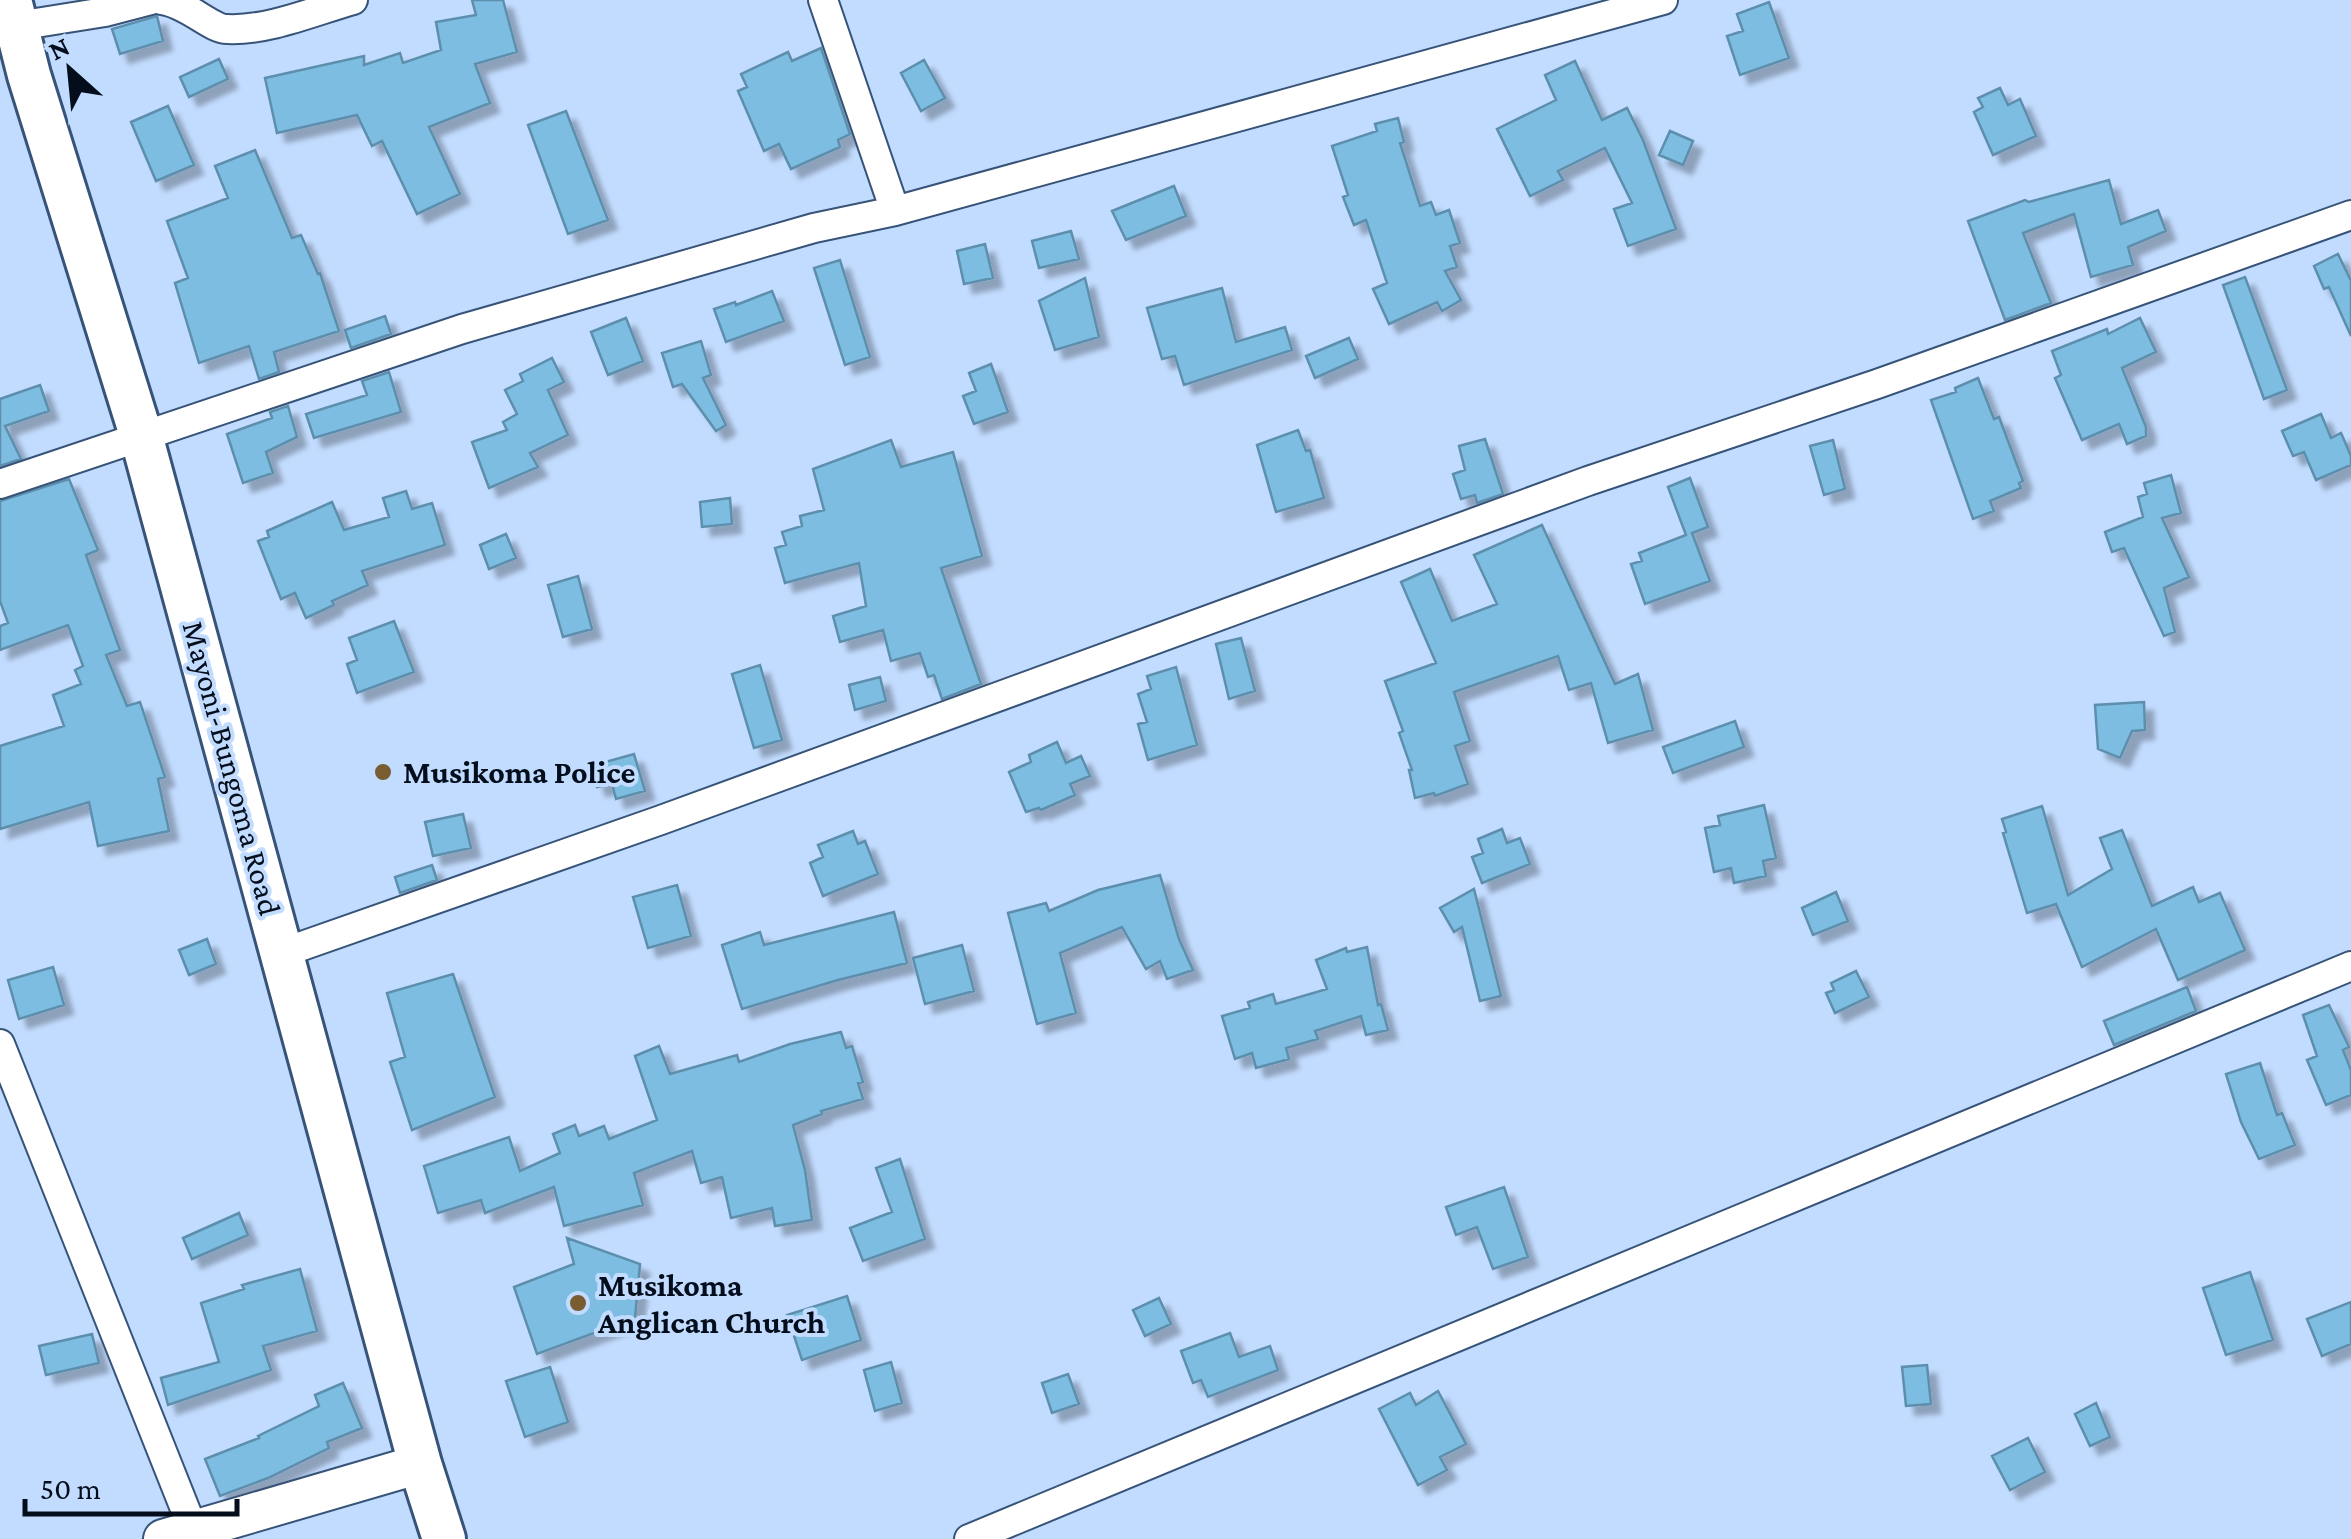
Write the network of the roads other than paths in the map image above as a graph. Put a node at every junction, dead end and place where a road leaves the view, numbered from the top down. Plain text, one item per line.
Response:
1 (151, 0) edge
2 (162, 0) edge
3 (353, 0) edge
4 (823, 0) edge
5 (1662, 0) edge
6 (14, 13) edge
7 (894, 211) junction
8 (2351, 215) edge
9 (140, 435) junction
10 (0, 484) edge
11 (282, 953) junction
12 (2351, 966) edge
13 (0, 1044) edge
14 (420, 1464) junction
15 (184, 1536) edge
16 (444, 1539) edge
17 (969, 1539) edge

1 - 6 street
2 - 3 street
4 - 7 street
5 - 7 street
6 - 9 main road, Mayoni-Bungoma Road
7 - 9 street
8 - 11 street
9 - 10 street
9 - 11 main road, Mayoni-Bungoma Road
11 - 14 main road, Mayoni-Bungoma Road
12 - 17 street
13 - 15 street
14 - 15 street
14 - 16 main road, Mayoni-Bungoma Road

